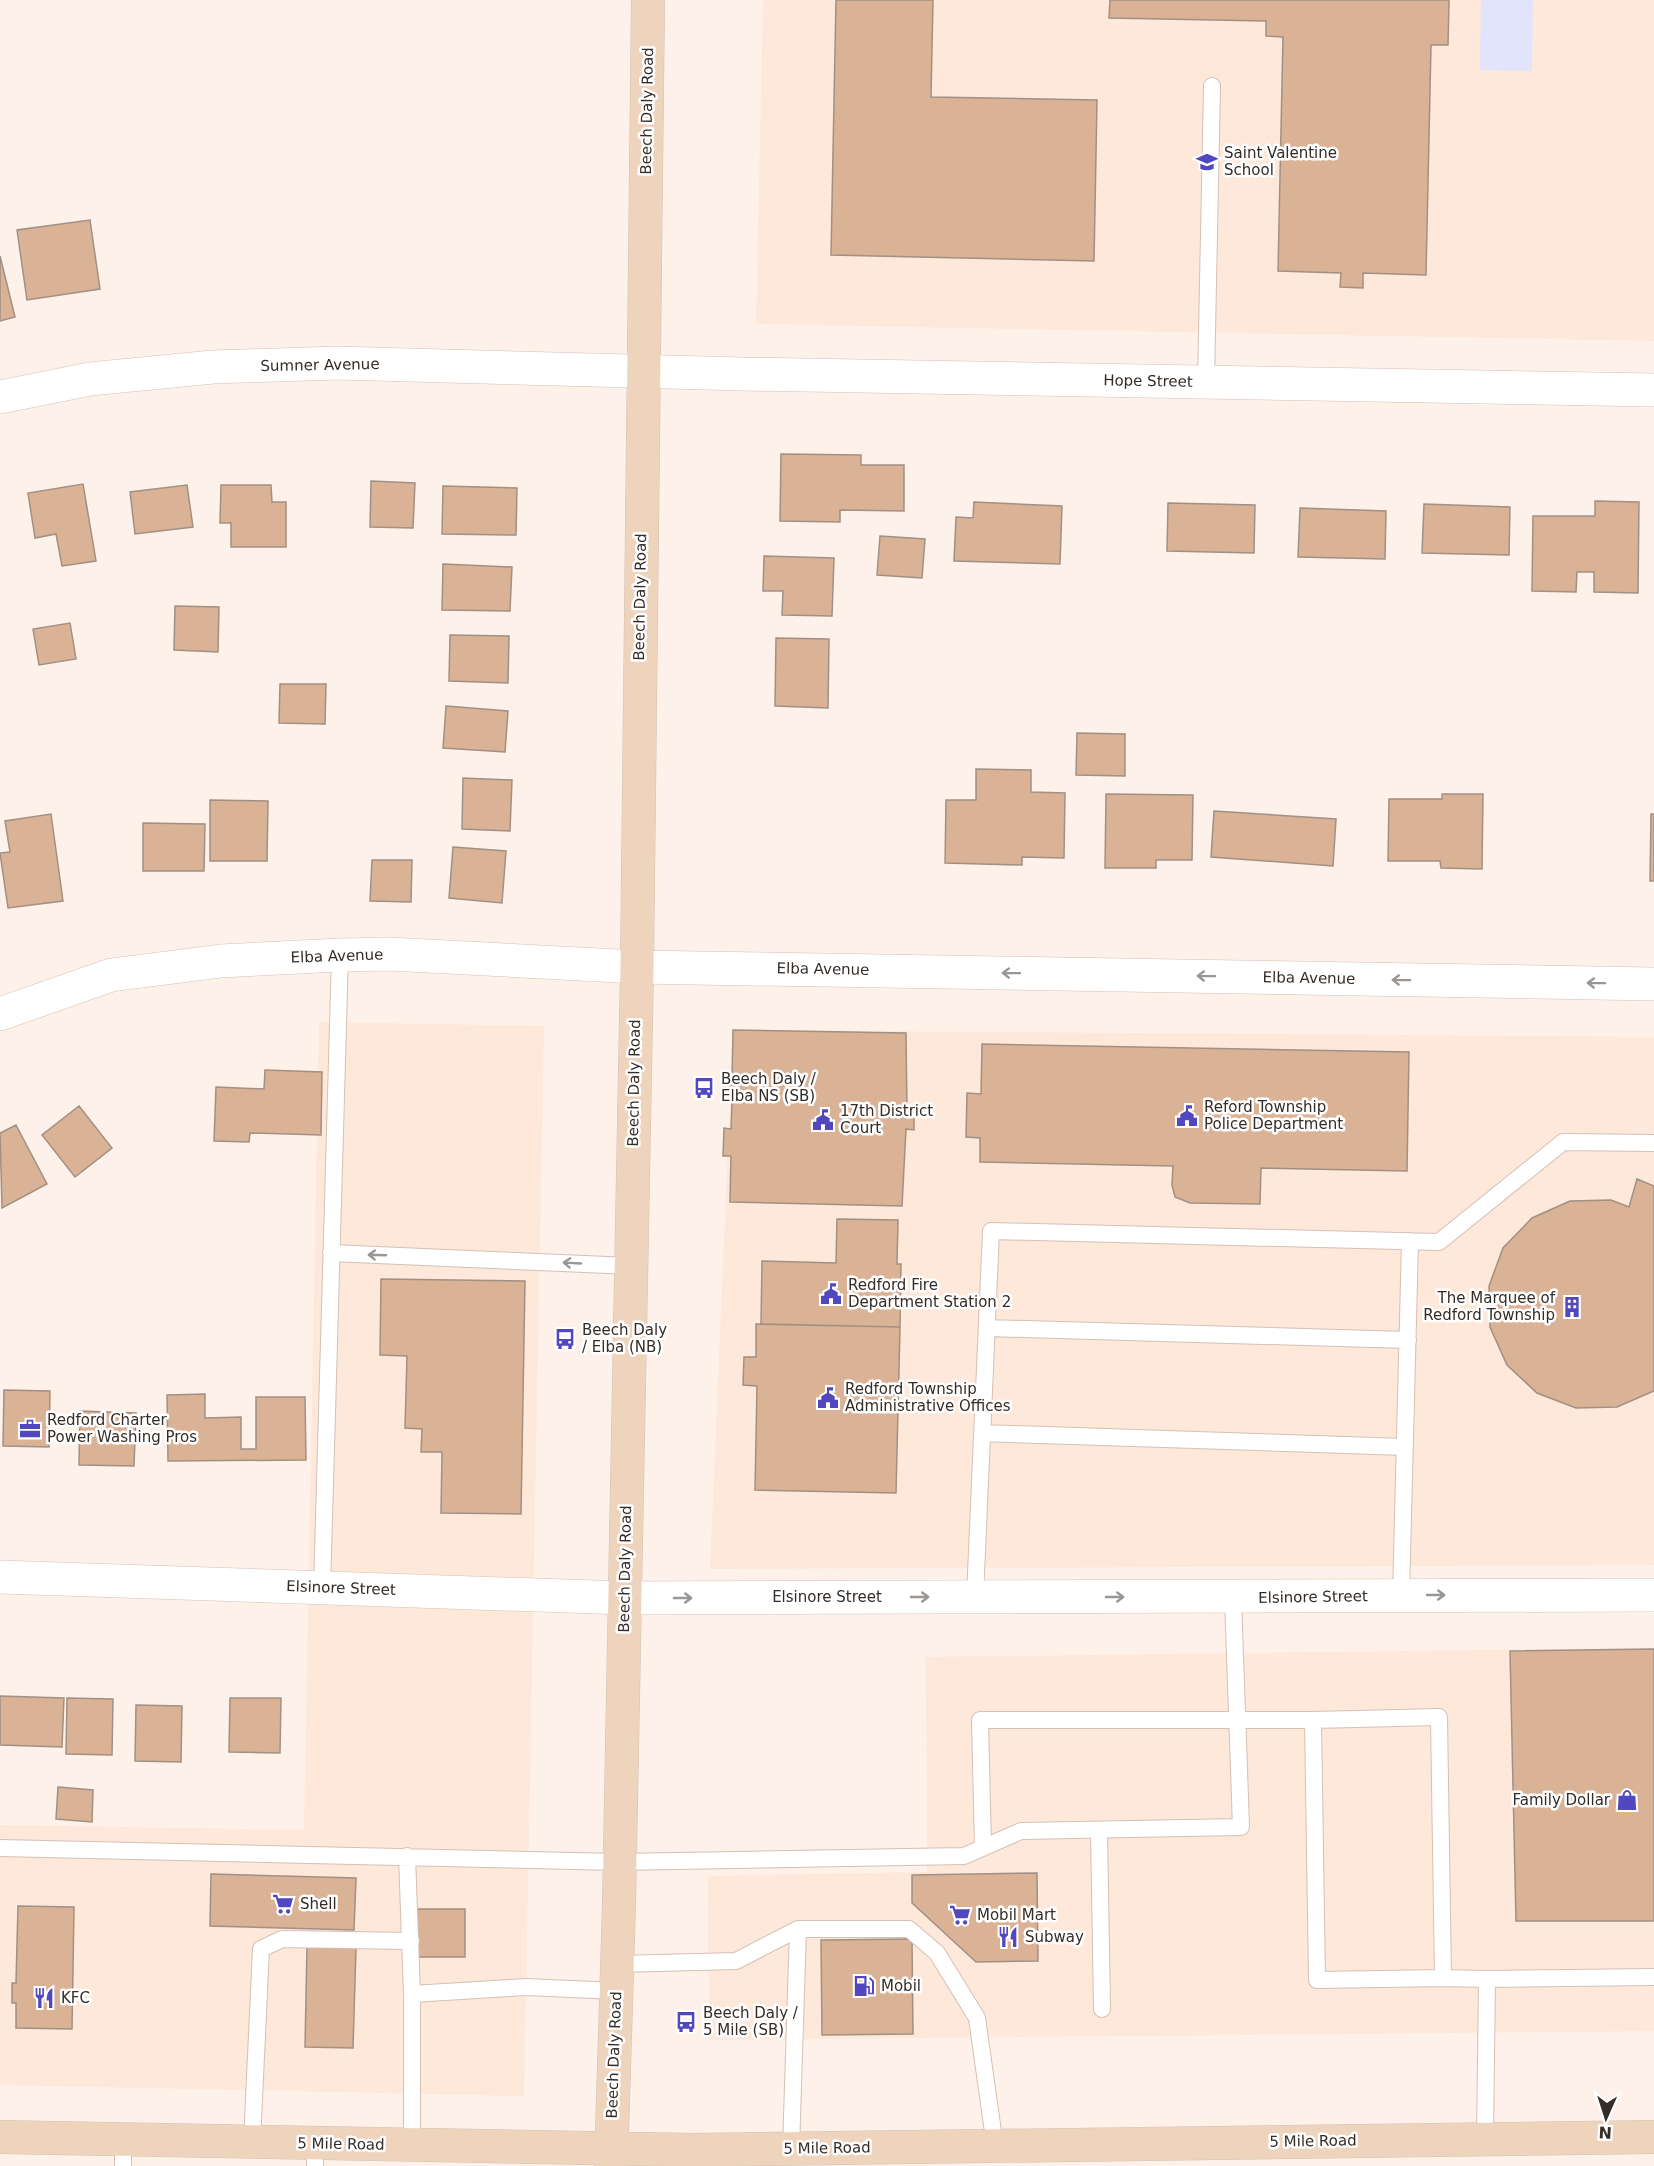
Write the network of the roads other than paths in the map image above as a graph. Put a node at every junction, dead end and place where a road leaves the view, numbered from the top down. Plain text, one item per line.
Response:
1 (648, 0) edge
2 (1212, 86) dead end
3 (642, 371) junction
4 (1206, 382) junction
5 (1654, 390) edge
6 (0, 397) edge
7 (340, 955) junction
8 (637, 966) junction
9 (1654, 984) edge
10 (0, 1014) edge
11 (1654, 1143) edge
12 (1410, 1241) junction
13 (332, 1253) junction
14 (631, 1266) junction
15 (987, 1328) junction
16 (1408, 1340) junction
17 (982, 1433) junction
18 (1405, 1447) junction
19 (0, 1577) edge
20 (322, 1588) junction
21 (1401, 1595) junction
22 (1654, 1595) edge
23 (975, 1597) junction
24 (624, 1598) junction
25 (1233, 1598) junction
26 (1238, 1720) junction
27 (1313, 1720) junction
28 (1099, 1830) junction
29 (0, 1848) edge
30 (983, 1848) junction
31 (407, 1856) junction
32 (618, 1862) junction
33 (798, 1929) junction
34 (411, 1941) junction
35 (616, 1977) junction
36 (1654, 1977) edge
37 (1443, 1978) junction
38 (1487, 1979) junction
39 (412, 1994) junction
40 (1102, 2009) dead end
41 (0, 2137) edge
42 (1654, 2137) edge
43 (1485, 2138) junction
44 (252, 2142) junction
45 (412, 2145) junction
46 (994, 2146) junction
47 (791, 2149) junction
48 (123, 2153) edge
49 (315, 2155) edge
50 (1035, 2156) edge
51 (611, 2158) edge

1 - 3 main road, Beech Daly Road
2 - 4 lane
3 - 4 street, Hope Street
3 - 6 street, Sumner Avenue
3 - 8 main road, Beech Daly Road
4 - 5 street, Hope Street
7 - 8 street, Elba Avenue
7 - 10 street, Elba Avenue
7 - 13 lane
9 -> 8 street, Elba Avenue
8 - 14 main road, Beech Daly Road
11 - 12 lane
12 - 15 lane
12 - 16 lane
14 -> 13 lane
13 - 20 lane
14 - 24 main road, Beech Daly Road
15 - 16 lane
15 - 17 lane
16 - 18 lane
17 - 18 lane
17 - 23 lane
18 - 21 lane
19 - 20 street, Elsinore Street
20 - 24 street, Elsinore Street
21 -> 22 street, Elsinore Street
21 - 25 street, Elsinore Street
24 -> 23 street, Elsinore Street
23 -> 25 street, Elsinore Street
24 - 32 main road, Beech Daly Road
25 - 26 lane
26 - 27 lane
26 - 28 lane
26 - 30 lane
27 - 37 lane
27 - 37 lane
28 - 30 lane
28 - 40 lane
29 - 31 lane
30 - 32 lane
31 - 32 lane
31 - 34 lane
32 - 35 main road, Beech Daly Road
33 - 35 lane
33 - 46 lane
33 - 47 lane
34 - 39 lane
34 - 44 lane
35 - 39 lane
35 - 51 main road, Beech Daly Road
36 - 38 lane
37 - 38 lane
38 - 43 lane
39 - 45 lane
41 - 48 main road, 5 Mile Road
42 - 43 main road, 5 Mile Road
43 - 50 main road, 5 Mile Road
44 - 48 main road, 5 Mile Road
44 - 49 main road, 5 Mile Road
45 - 49 main road, 5 Mile Road
45 - 51 main road, 5 Mile Road
46 - 47 main road, 5 Mile Road
46 - 50 main road, 5 Mile Road
47 - 51 main road, 5 Mile Road

